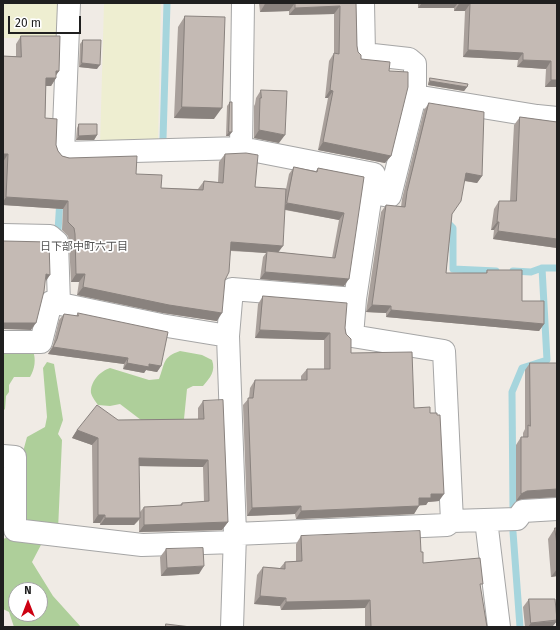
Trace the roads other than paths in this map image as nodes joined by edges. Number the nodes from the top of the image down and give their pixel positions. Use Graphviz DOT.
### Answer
graph roads {
  1 [pos="69,3"];
  2 [pos="243,3"];
  3 [pos="363,3"];
  4 [pos="415,96"];
  5 [pos="557,118"];
  6 [pos="241,148"];
  7 [pos="371,193"];
  8 [pos="3,236"];
  9 [pos="355,299"];
  10 [pos="59,304"];
  11 [pos="228,336"];
  12 [pos="3,342"];
  13 [pos="3,456"];
  14 [pos="557,509"];
  15 [pos="486,520"];
  16 [pos="452,521"];
  17 [pos="235,538"];
  18 [pos="232,627"];
  19 [pos="499,627"];
  1 -- 6 [label="street"];
  2 -- 6 [label="street"];
  3 -- 4 [label="street"];
  4 -- 5 [label="street"];
  4 -- 7 [label="street"];
  6 -- 7 [label="street"];
  7 -- 9 [label="street"];
  8 -- 10 [label="street"];
  9 -- 11 [label="street"];
  9 -- 16 [label="street"];
  10 -- 11 [label="street"];
  10 -- 12 [label="street"];
  11 -- 17 [label="street"];
  13 -- 17 [label="street"];
  14 -- 15 [label="street"];
  15 -- 16 [label="street"];
  15 -- 19 [label="street"];
  16 -- 17 [label="street"];
  17 -- 18 [label="street"];
}
